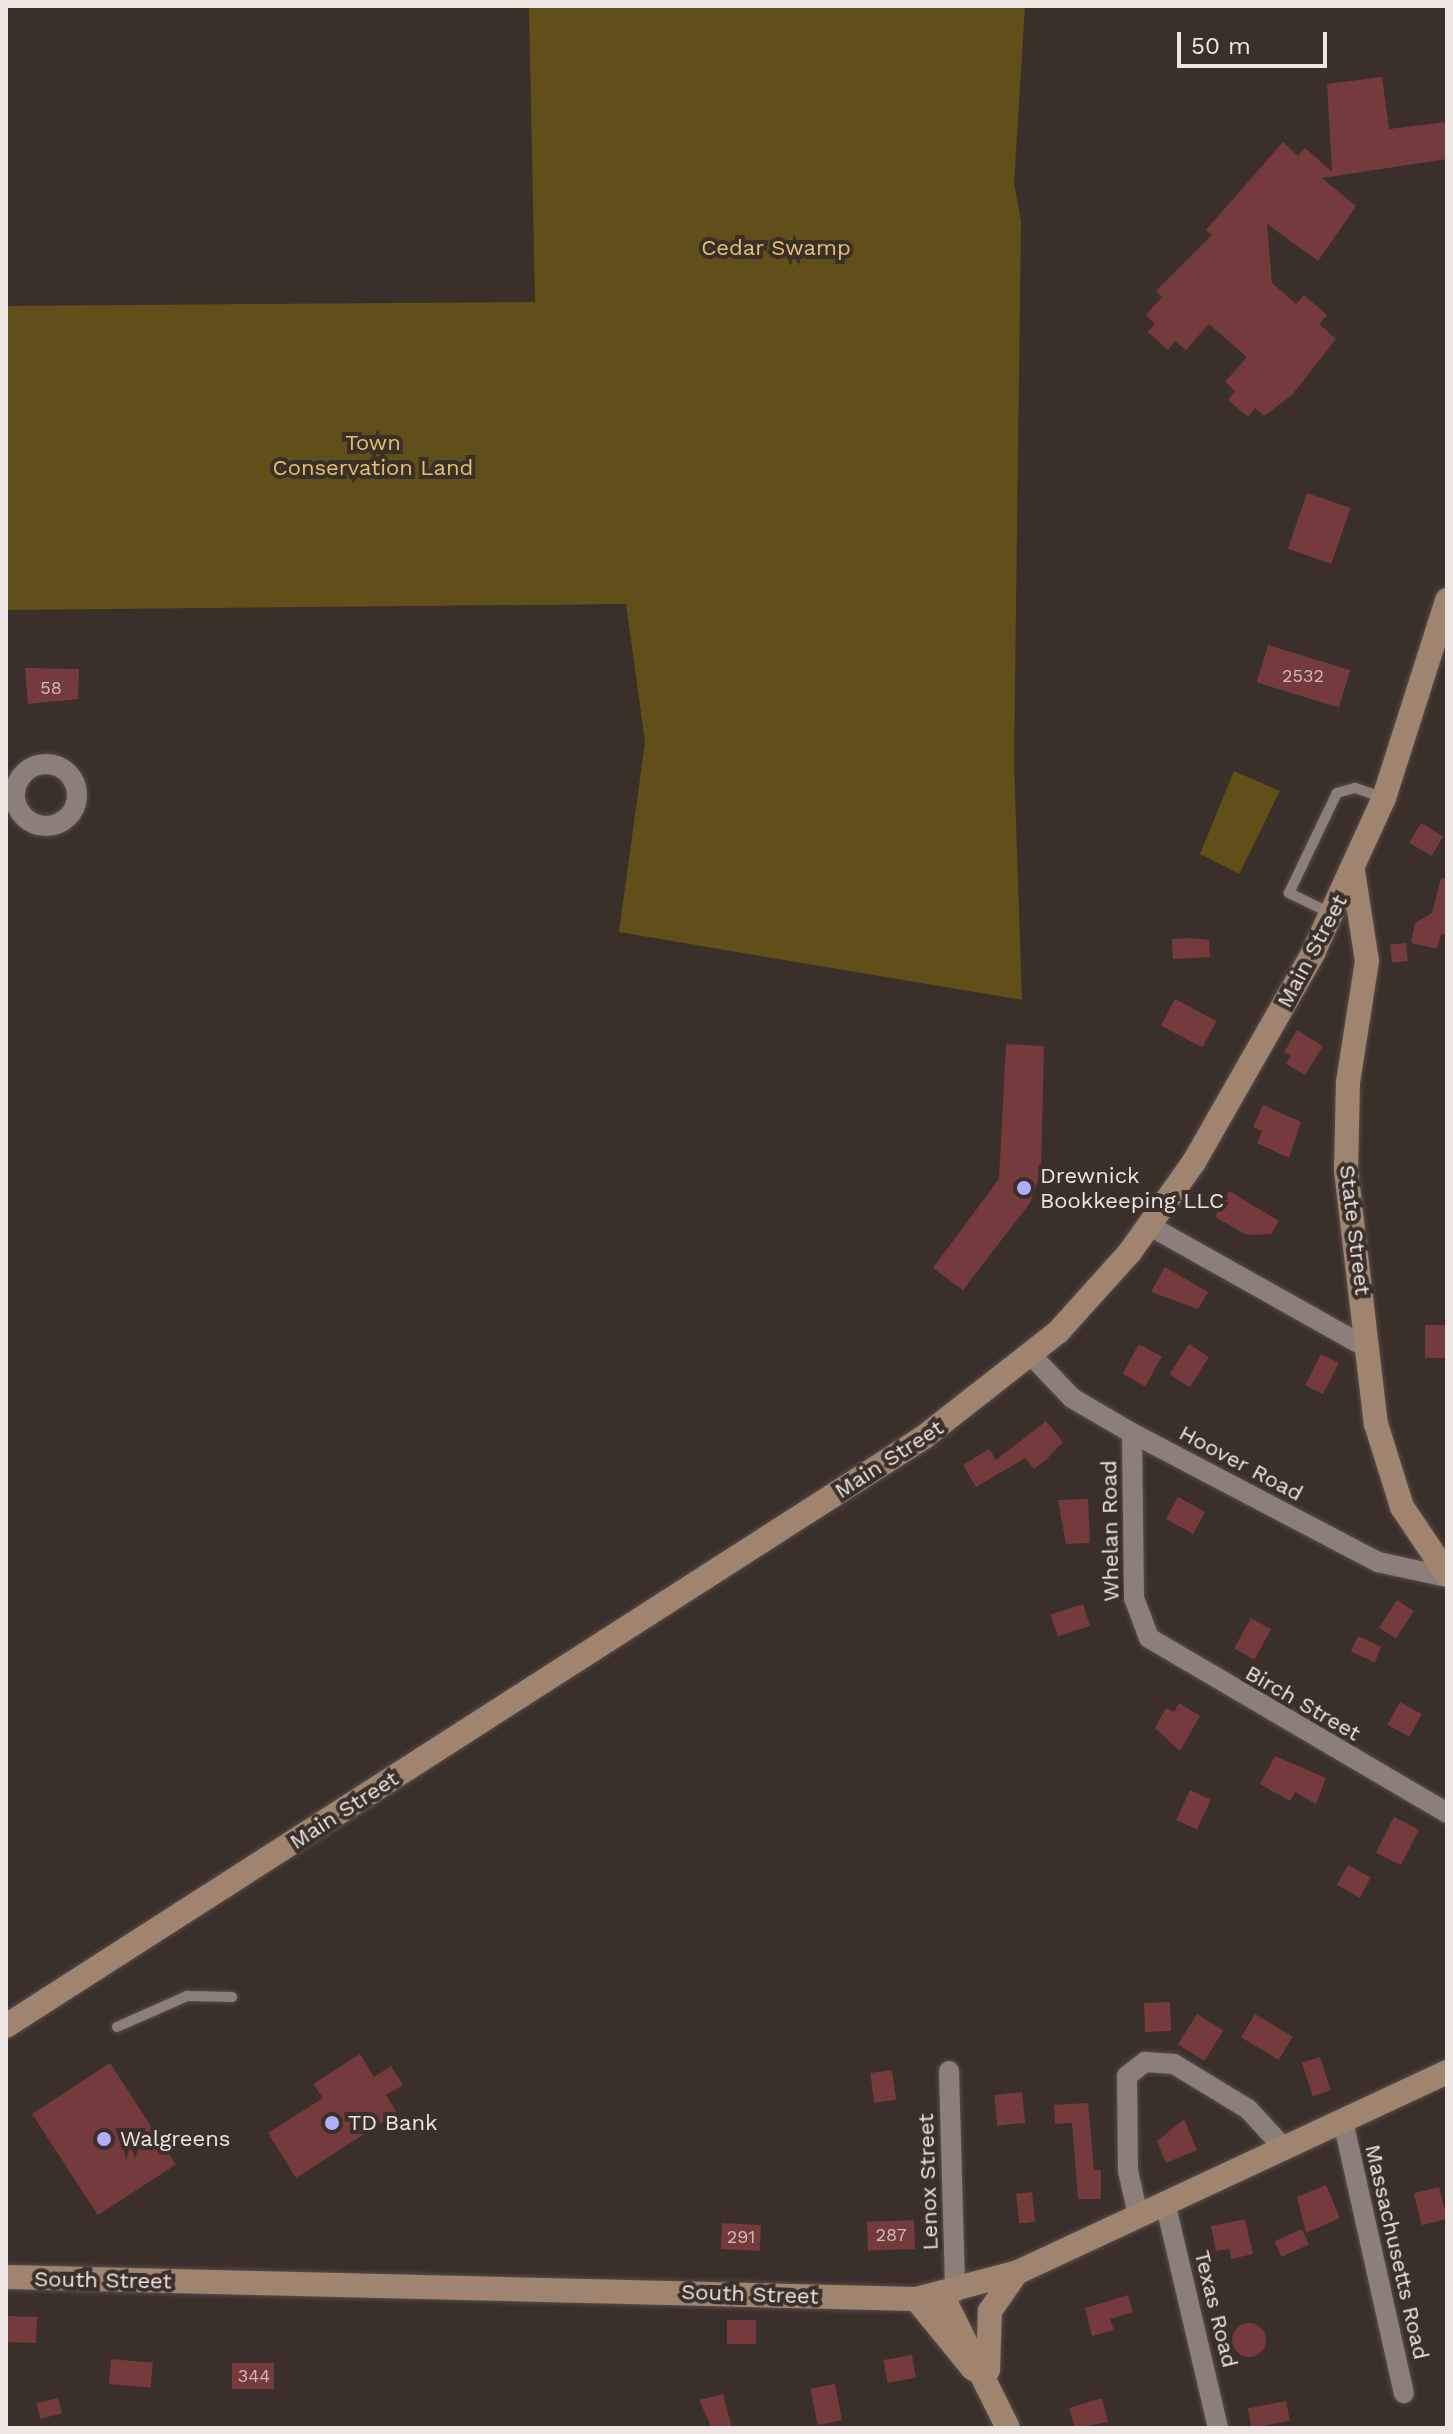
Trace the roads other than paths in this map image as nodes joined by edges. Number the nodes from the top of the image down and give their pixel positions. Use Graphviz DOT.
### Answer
graph roads {
  1 [pos="1447,600"];
  2 [pos="1384,798"];
  3 [pos="1353,871"];
  4 [pos="1332,914"];
  5 [pos="1150,1226"];
  6 [pos="1369,1349"];
  7 [pos="1032,1356"];
  8 [pos="1132,1433"];
  9 [pos="1447,1575"];
  10 [pos="1141,1627"];
  11 [pos="1447,1813"];
  12 [pos="232,1997"];
  13 [pos="6,2026"];
  14 [pos="117,2027"];
  15 [pos="949,2071"];
  16 [pos="1447,2072"];
  17 [pos="1343,2121"];
  18 [pos="1283,2147"];
  19 [pos="1165,2202"];
  20 [pos="1138,2215"];
  21 [pos="1018,2272"];
  22 [pos="6,2277"];
  23 [pos="948,2294"];
  24 [pos="916,2299"];
  25 [pos="992,2392"];
  26 [pos="1404,2393"];
  27 [pos="1008,2428"];
  28 [pos="1218,2428"];
  1 -- 2 [label="street, Main Street"];
  2 -- 3 [label="street, Main Street"];
  2 -- 4 [label="lane"];
  3 -- 4 [label="street, Main Street"];
  3 -- 6 [label="street, State Street"];
  4 -- 5 [label="street, Main Street"];
  5 -- 6 [label="street"];
  5 -- 7 [label="street, Main Street"];
  6 -- 9 [label="street, State Street"];
  7 -- 8 [label="street, Hoover Road"];
  7 -- 13 [label="street, Main Street"];
  8 -- 9 [label="street, Hoover Road"];
  8 -- 10 [label="street, Whelan Road"];
  10 -- 11 [label="street, Birch Street"];
  12 -- 14 [label="lane"];
  15 -- 23 [label="street, Lenox Street"];
  16 -- 17 [label="street, South Street"];
  17 -- 18 [label="street, South Street"];
  17 -- 26 [label="street, Massachusetts Road"];
  18 -- 19 [label="street, South Street"];
  18 -- 20 [label="street"];
  19 -- 20 [label="street, South Street"];
  19 -- 28 [label="street, Texas Road"];
  20 -- 21 [label="street, South Street"];
  21 -- 23 [label="street, South Street"];
  21 -- 25 [label="street"];
  22 -- 24 [label="street, South Street"];
  23 -- 24 [label="street, South Street"];
  23 -- 25 [label="street"];
  24 -- 25 [label="street"];
  25 -- 27 [label="street"];
}
